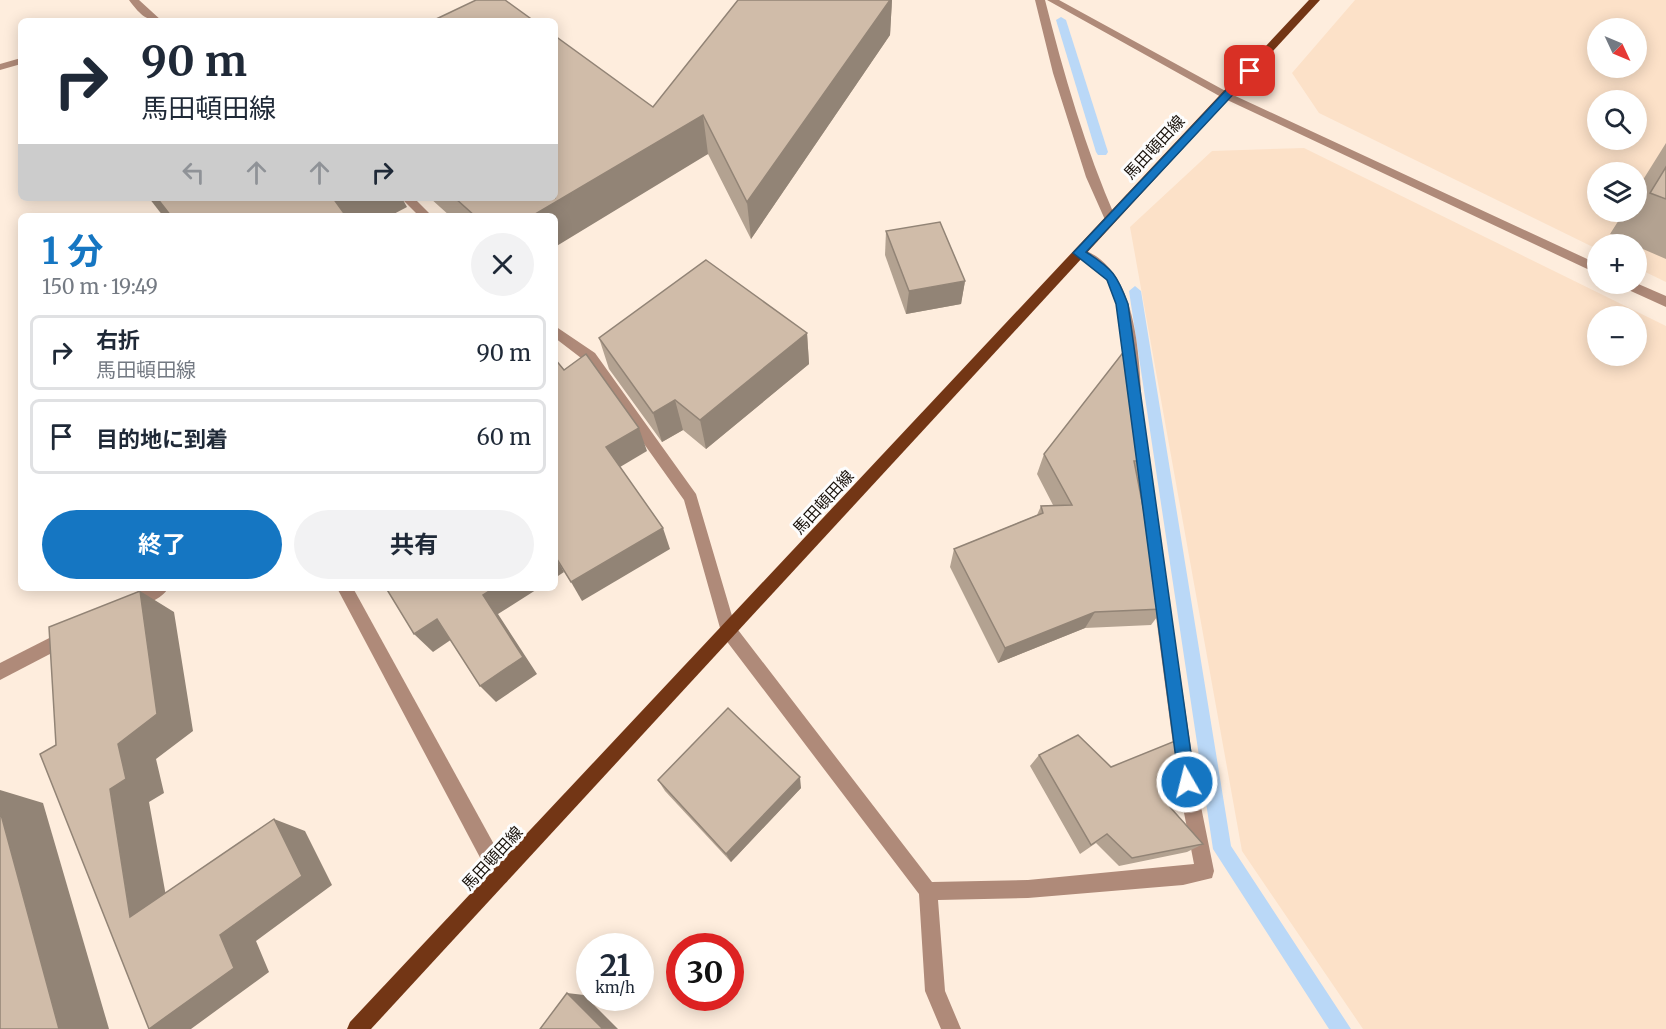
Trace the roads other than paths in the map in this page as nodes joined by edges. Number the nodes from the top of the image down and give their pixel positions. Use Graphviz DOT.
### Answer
graph roads {
  1 [pos="134,0"];
  2 [pos="1040,0"];
  3 [pos="1052,0"];
  4 [pos="1315,0"];
  5 [pos="152,18"];
  6 [pos="18,62"];
  7 [pos="0,67"];
  8 [pos="1227,96"];
  9 [pos="410,201"];
  10 [pos="423,213"];
  11 [pos="1110,219"];
  12 [pos="1079,253"];
  13 [pos="1587,265"];
  14 [pos="1647,293"];
  15 [pos="1666,302"];
  16 [pos="558,333"];
  17 [pos="154,591"];
  18 [pos="347,591"];
  19 [pos="120,609"];
  20 [pos="80,630"];
  21 [pos="728,630"];
  22 [pos="0,672"];
  23 [pos="500,875"];
  24 [pos="928,891"];
  25 [pos="357,1029"];
  26 [pos="951,1029"];
  1 -- 5 [label="street"];
  2 -- 11 [label="street"];
  3 -- 8 [label="street"];
  4 -- 8 [label="main road, 馬田頓田線"];
  6 -- 7 [label="street"];
  8 -- 11 [label="main road, 馬田頓田線"];
  8 -- 13 [label="street"];
  9 -- 10 [label="street"];
  11 -- 12 [label="main road, 馬田頓田線"];
  12 -- 21 [label="main road, 馬田頓田線"];
  12 -- 24 [label="street"];
  14 -- 15 [label="street"];
  16 -- 21 [label="street"];
  17 -- 19 [label="street"];
  18 -- 23 [label="street"];
  20 -- 22 [label="street"];
  21 -- 23 [label="main road, 馬田頓田線"];
  21 -- 24 [label="street"];
  23 -- 25 [label="main road, 馬田頓田線"];
  24 -- 26 [label="street"];
}
